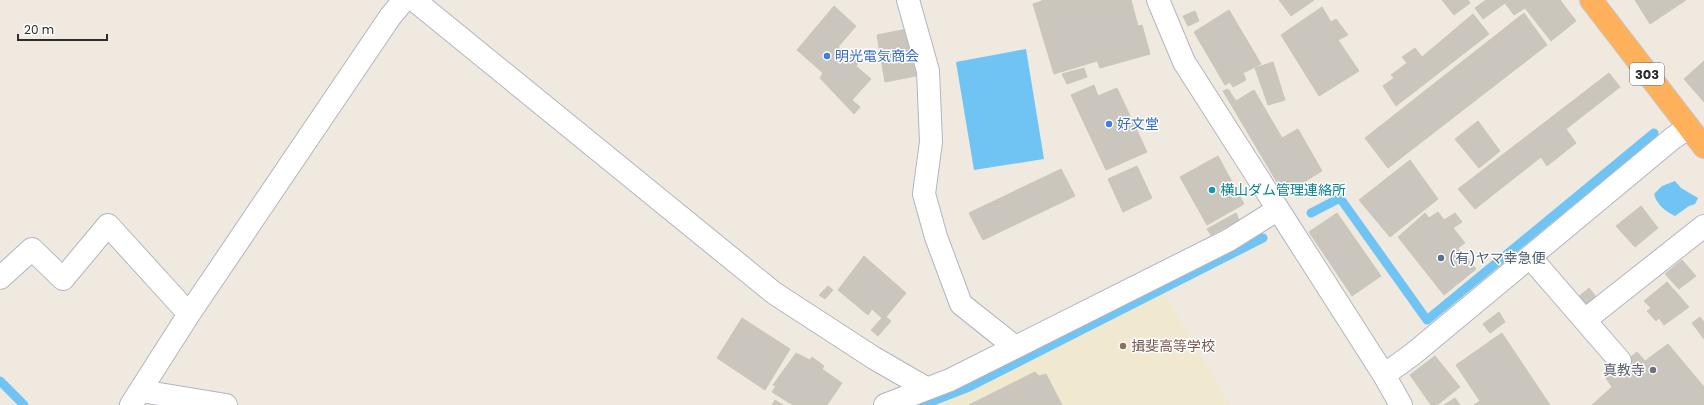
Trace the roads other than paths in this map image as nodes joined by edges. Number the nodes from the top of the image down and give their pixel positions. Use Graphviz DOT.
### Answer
graph roads {
  1 [pos="404,0"];
  2 [pos="414,0"];
  3 [pos="908,0"];
  4 [pos="1158,0"];
  5 [pos="1591,0"];
  6 [pos="1688,128"];
  7 [pos="1704,147"];
  8 [pos="1277,210"];
  9 [pos="1704,226"];
  10 [pos="1530,257"];
  11 [pos="0,278"];
  12 [pos="189,314"];
  13 [pos="1584,320"];
  14 [pos="1015,347"];
  15 [pos="1620,361"];
  16 [pos="1384,375"];
  17 [pos="926,388"];
  18 [pos="136,398"];
  19 [pos="226,405"];
  20 [pos="885,405"];
  21 [pos="1401,405"];
  1 -- 12 [label="street"];
  2 -- 17 [label="street"];
  3 -- 14 [label="street"];
  4 -- 8 [label="street"];
  5 -- 6 [label="highway, 303"];
  6 -- 7 [label="highway, 303"];
  6 -- 10 [label="street"];
  8 -- 14 [label="street"];
  8 -- 16 [label="street"];
  9 -- 13 [label="street"];
  10 -- 13 [label="street"];
  10 -- 16 [label="street"];
  11 -- 12 [label="street"];
  12 -- 18 [label="street"];
  13 -- 15 [label="street"];
  14 -- 17 [label="street"];
  16 -- 21 [label="street"];
  17 -- 20 [label="street"];
  18 -- 19 [label="street"];
}
